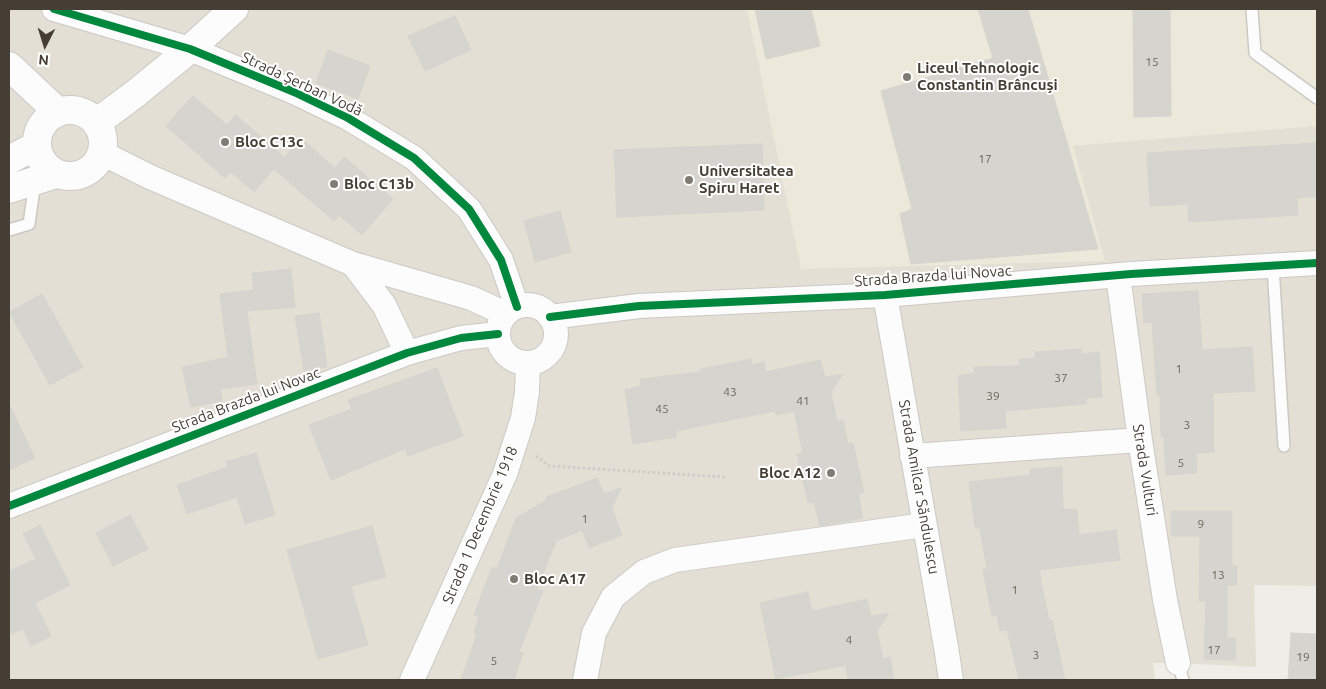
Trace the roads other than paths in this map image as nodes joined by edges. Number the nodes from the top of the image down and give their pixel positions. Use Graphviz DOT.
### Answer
graph roads {
  1 [pos="54,9"];
  2 [pos="234,9"];
  3 [pos="1252,9"];
  4 [pos="190,49"];
  5 [pos="9,66"];
  6 [pos="1317,98"];
  7 [pos="58,112"];
  8 [pos="96,123"];
  9 [pos="37,145"];
  10 [pos="102,153"];
  11 [pos="9,160"];
  12 [pos="46,177"];
  13 [pos="9,189"];
  14 [pos="9,230"];
  15 [pos="1317,263"];
  16 [pos="353,264"];
  17 [pos="1273,266"];
  18 [pos="1118,275"];
  19 [pos="885,295"];
  20 [pos="550,317"];
  21 [pos="507,318"];
  22 [pos="407,353"];
  23 [pos="528,363"];
  24 [pos="1140,440"];
  25 [pos="1284,446"];
  26 [pos="912,456"];
  27 [pos="9,506"];
  28 [pos="924,525"];
  29 [pos="1181,671"];
  30 [pos="412,680"];
  31 [pos="585,680"];
  32 [pos="950,680"];
  1 -- 4 [label="street, Strada Șerban Vodă"];
  2 -- 4 [label="street"];
  3 -- 6 [label="lane"];
  4 -- 8 [label="street"];
  4 -- 21 [label="street, Strada Șerban Vodă"];
  5 -- 7 [label="street"];
  7 -- 8 [label="street"];
  7 -- 9 [label="street"];
  8 -- 10 [label="street"];
  9 -- 11 [label="street"];
  9 -- 12 [label="street"];
  10 -- 12 [label="street"];
  10 -- 16 [label="street"];
  12 -- 13 [label="street"];
  12 -- 14 [label="lane"];
  15 -- 17 [label="street, Strada Brazda lui Novac"];
  16 -- 21 [label="street"];
  16 -- 22 [label="street"];
  17 -- 18 [label="street, Strada Brazda lui Novac"];
  17 -- 25 [label="lane"];
  18 -- 19 [label="street, Strada Brazda lui Novac"];
  18 -- 24 [label="street, Strada Vulturi"];
  19 -- 20 [label="street, Strada Brazda lui Novac"];
  19 -- 26 [label="street, Strada Amilcar Săndulescu"];
  20 -- 21 [label="street"];
  20 -- 23 [label="street"];
  21 -- 22 [label="street, Strada Brazda lui Novac"];
  21 -- 23 [label="street"];
  22 -- 27 [label="street, Strada Brazda lui Novac"];
  23 -- 30 [label="street, Strada 1 Decembrie 1918"];
  24 -- 26 [label="street"];
  24 -- 29 [label="street, Strada Vulturi"];
  26 -- 28 [label="street, Strada Amilcar Săndulescu"];
  28 -- 31 [label="street"];
  28 -- 32 [label="street, Strada Amilcar Săndulescu"];
}
